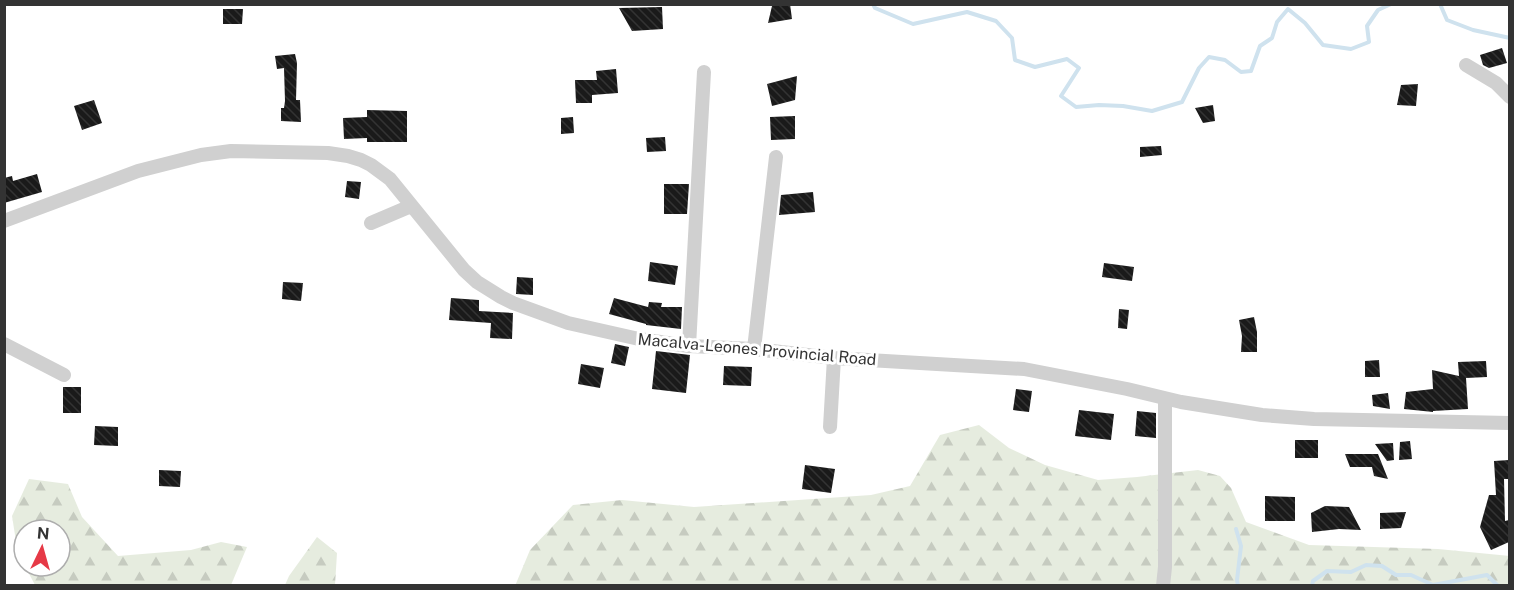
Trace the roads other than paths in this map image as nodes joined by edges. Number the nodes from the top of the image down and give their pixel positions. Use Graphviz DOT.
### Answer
graph roads {
  1 [pos="1466,65"];
  2 [pos="704,72"];
  3 [pos="1509,97"];
  4 [pos="776,157"];
  5 [pos="411,206"];
  6 [pos="4,221"];
  7 [pos="371,223"];
  8 [pos="4,344"];
  9 [pos="689,346"];
  10 [pos="754,349"];
  11 [pos="834,358"];
  12 [pos="64,375"];
  13 [pos="1165,399"];
  14 [pos="1509,423"];
  15 [pos="830,427"];
  16 [pos="1163,585"];
  1 -- 3 [label="street"];
  2 -- 9 [label="street"];
  4 -- 10 [label="street"];
  5 -- 6 [label="street, Macalva-Leones Provincial Road"];
  5 -- 7 [label="street"];
  5 -- 9 [label="street, Macalva-Leones Provincial Road"];
  8 -- 12 [label="street"];
  9 -- 10 [label="street, Macalva-Leones Provincial Road"];
  10 -- 11 [label="street, Macalva-Leones Provincial Road"];
  11 -- 13 [label="street, Macalva-Leones Provincial Road"];
  11 -- 15 [label="street"];
  13 -- 14 [label="street, Macalva-Leones Provincial Road"];
  13 -- 16 [label="street"];
}
